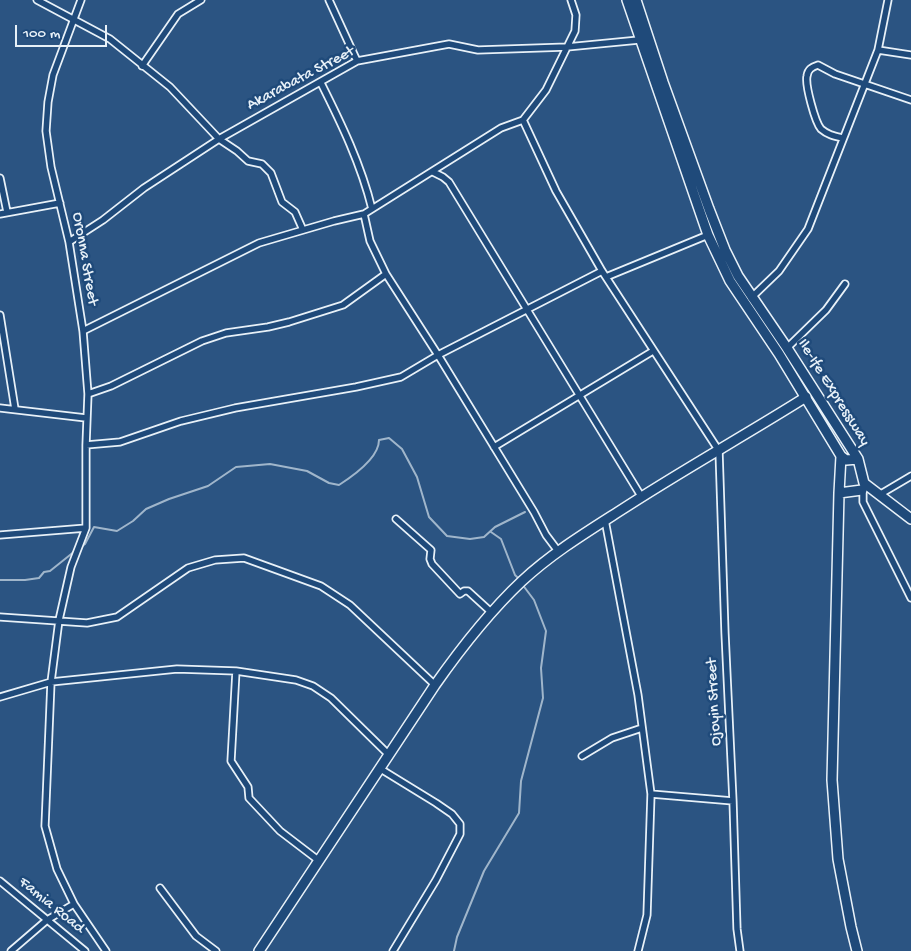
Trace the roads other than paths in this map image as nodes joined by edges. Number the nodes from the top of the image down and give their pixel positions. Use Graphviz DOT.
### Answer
graph roads {
  1 [pos="38,0"];
  2 [pos="80,0"];
  3 [pos="201,0"];
  4 [pos="330,0"];
  5 [pos="572,0"];
  6 [pos="627,0"];
  7 [pos="636,0"];
  8 [pos="888,0"];
  9 [pos="73,19"];
  10 [pos="639,40"];
  11 [pos="567,47"];
  12 [pos="878,50"];
  13 [pos="911,55"];
  14 [pos="357,61"];
  15 [pos="142,66"];
  16 [pos="321,83"];
  17 [pos="864,83"];
  18 [pos="911,100"];
  19 [pos="523,120"];
  20 [pos="843,138"];
  21 [pos="219,139"];
  22 [pos="433,172"];
  23 [pos="0,178"];
  24 [pos="60,203"];
  25 [pos="372,209"];
  26 [pos="3,213"];
  27 [pos="364,214"];
  28 [pos="303,230"];
  29 [pos="708,235"];
  30 [pos="69,242"];
  31 [pos="602,271"];
  32 [pos="386,274"];
  33 [pos="606,277"];
  34 [pos="845,284"];
  35 [pos="753,297"];
  36 [pos="744,303"];
  37 [pos="527,310"];
  38 [pos="0,314"];
  39 [pos="83,330"];
  40 [pos="787,348"];
  41 [pos="653,351"];
  42 [pos="438,355"];
  43 [pos="88,394"];
  44 [pos="579,396"];
  45 [pos="806,397"];
  46 [pos="0,408"];
  47 [pos="15,409"];
  48 [pos="86,418"];
  49 [pos="86,445"];
  50 [pos="494,447"];
  51 [pos="719,451"];
  52 [pos="841,456"];
  53 [pos="858,459"];
  54 [pos="911,476"];
  55 [pos="863,486"];
  56 [pos="839,493"];
  57 [pos="879,495"];
  58 [pos="641,496"];
  59 [pos="396,519"];
  60 [pos="604,520"];
  61 [pos="911,520"];
  62 [pos="86,529"];
  63 [pos="0,535"];
  64 [pos="558,551"];
  65 [pos="911,598"];
  66 [pos="491,612"];
  67 [pos="0,617"];
  68 [pos="59,620"];
  69 [pos="236,671"];
  70 [pos="51,682"];
  71 [pos="435,685"];
  72 [pos="0,697"];
  73 [pos="642,728"];
  74 [pos="388,754"];
  75 [pos="582,756"];
  76 [pos="379,768"];
  77 [pos="652,794"];
  78 [pos="733,801"];
  79 [pos="318,860"];
  80 [pos="0,882"];
  81 [pos="160,888"];
  82 [pos="74,904"];
  83 [pos="47,920"];
  84 [pos="12,951"];
  85 [pos="85,951"];
  86 [pos="106,951"];
  87 [pos="216,951"];
  88 [pos="259,951"];
  89 [pos="393,951"];
  90 [pos="638,951"];
  91 [pos="740,951"];
  92 [pos="857,951"];
  1 -- 9 [label="street"];
  2 -- 9 [label="street, Oronna Street"];
  3 -- 15 [label="street"];
  4 -- 14 [label="street"];
  5 -- 11 [label="street"];
  6 -- 10 [label="main road, Ile-Ife Expressway"];
  7 -- 35 [label="main road, Ile-Ife Expressway"];
  8 -- 12 [label="street"];
  9 -- 15 [label="street"];
  9 -- 24 [label="street, Oronna Street"];
  10 -- 11 [label="street, Akarabata Street"];
  10 -- 29 [label="main road, Ile-Ife Expressway"];
  11 -- 14 [label="street, Akarabata Street"];
  11 -- 19 [label="street"];
  12 -- 13 [label="street"];
  12 -- 17 [label="street"];
  14 -- 16 [label="street, Akarabata Street"];
  15 -- 21 [label="street"];
  16 -- 21 [label="street, Akarabata Street"];
  16 -- 25 [label="street"];
  17 -- 18 [label="street"];
  17 -- 20 [label="street"];
  17 -- 20 [label="street"];
  19 -- 22 [label="street"];
  19 -- 31 [label="street"];
  20 -- 35 [label="street"];
  21 -- 28 [label="street"];
  21 -- 30 [label="street, Akarabata Street"];
  22 -- 25 [label="street"];
  22 -- 37 [label="street"];
  23 -- 26 [label="street"];
  24 -- 26 [label="street"];
  24 -- 30 [label="street, Oronna Street"];
  25 -- 27 [label="street"];
  27 -- 28 [label="street"];
  27 -- 32 [label="street"];
  28 -- 39 [label="street"];
  29 -- 33 [label="street"];
  29 -- 36 [label="main road, Ile-Ife Expressway"];
  30 -- 39 [label="street, Oronna Street"];
  31 -- 33 [label="street"];
  31 -- 37 [label="street"];
  32 -- 42 [label="street"];
  32 -- 43 [label="street"];
  33 -- 41 [label="street"];
  34 -- 40 [label="street"];
  35 -- 36 [label="street"];
  35 -- 40 [label="main road, Ile-Ife Expressway"];
  36 -- 45 [label="main road, Ile-Ife Expressway"];
  37 -- 42 [label="street"];
  37 -- 44 [label="street"];
  38 -- 47 [label="street"];
  39 -- 43 [label="street, Oronna Street"];
  40 -- 53 [label="main road, Ile-Ife Expressway"];
  41 -- 44 [label="street"];
  41 -- 51 [label="street"];
  42 -- 49 [label="street"];
  42 -- 50 [label="street"];
  43 -- 48 [label="street, Oronna Street"];
  44 -- 50 [label="street"];
  44 -- 58 [label="street"];
  45 -- 51 [label="main road"];
  45 -- 52 [label="main road, Ile-Ife Expressway"];
  46 -- 47 [label="street"];
  47 -- 48 [label="street"];
  48 -- 49 [label="street, Oronna Street"];
  49 -- 62 [label="street, Oronna Street"];
  50 -- 64 [label="street"];
  51 -- 58 [label="main road"];
  51 -- 78 [label="street, Ojoyin Street"];
  52 -- 53 [label="main road, Ile-Ife Expressway"];
  52 -- 56 [label="main road"];
  53 -- 55 [label="main road"];
  54 -- 57 [label="street"];
  55 -- 56 [label="main road"];
  55 -- 57 [label="main road"];
  55 -- 65 [label="street"];
  56 -- 92 [label="main road"];
  57 -- 61 [label="main road"];
  58 -- 60 [label="main road"];
  59 -- 66 [label="street"];
  60 -- 64 [label="main road"];
  60 -- 73 [label="street"];
  62 -- 63 [label="street"];
  62 -- 68 [label="street"];
  64 -- 66 [label="main road"];
  66 -- 71 [label="main road"];
  67 -- 68 [label="street"];
  68 -- 70 [label="street"];
  68 -- 71 [label="street"];
  69 -- 70 [label="street"];
  69 -- 74 [label="street"];
  69 -- 79 [label="street"];
  70 -- 72 [label="street"];
  70 -- 82 [label="street"];
  71 -- 74 [label="main road"];
  73 -- 75 [label="street"];
  73 -- 77 [label="street"];
  74 -- 76 [label="main road"];
  76 -- 79 [label="main road"];
  76 -- 89 [label="street"];
  77 -- 78 [label="street"];
  77 -- 90 [label="street"];
  78 -- 91 [label="street, Ojoyin Street"];
  79 -- 88 [label="main road"];
  80 -- 83 [label="street, Famia Road"];
  81 -- 87 [label="street"];
  82 -- 83 [label="street"];
  82 -- 86 [label="street"];
  83 -- 84 [label="street"];
  83 -- 85 [label="street, Famia Road"];
}
